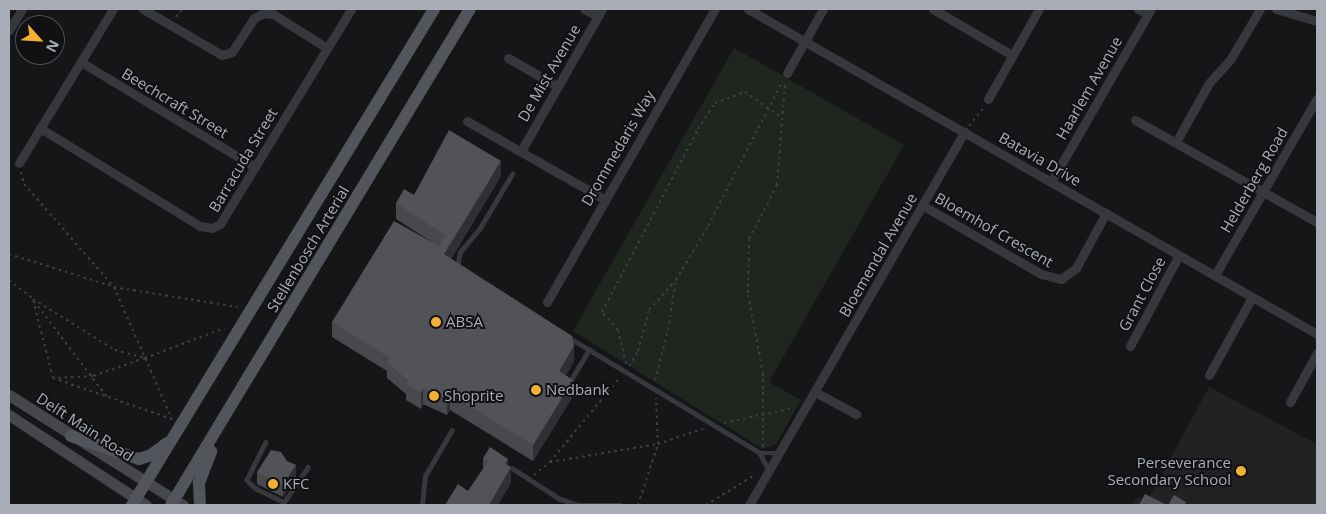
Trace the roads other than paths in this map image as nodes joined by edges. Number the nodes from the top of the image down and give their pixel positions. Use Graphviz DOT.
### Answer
graph roads {
  1 [pos="22,9"];
  2 [pos="113,9"];
  3 [pos="143,9"];
  4 [pos="351,9"];
  5 [pos="434,9"];
  6 [pos="470,9"];
  7 [pos="584,9"];
  8 [pos="715,9"];
  9 [pos="748,9"];
  10 [pos="823,9"];
  11 [pos="933,9"];
  12 [pos="1039,9"];
  13 [pos="1138,9"];
  14 [pos="1260,9"];
  15 [pos="1276,9"];
  16 [pos="1149,11"];
  17 [pos="600,13"];
  18 [pos="1317,21"];
  19 [pos="9,30"];
  20 [pos="804,40"];
  21 [pos="327,48"];
  22 [pos="1012,55"];
  23 [pos="508,58"];
  24 [pos="81,62"];
  25 [pos="786,73"];
  26 [pos="557,86"];
  27 [pos="1317,98"];
  28 [pos="988,99"];
  29 [pos="1314,111"];
  30 [pos="1135,120"];
  31 [pos="467,121"];
  32 [pos="40,128"];
  33 [pos="964,132"];
  34 [pos="1176,142"];
  35 [pos="520,151"];
  36 [pos="19,163"];
  37 [pos="255,167"];
  38 [pos="512,174"];
  39 [pos="1051,182"];
  40 [pos="1264,189"];
  41 [pos="604,199"];
  42 [pos="922,205"];
  43 [pos="1106,213"];
  44 [pos="1317,222"];
  45 [pos="1179,255"];
  46 [pos="464,275"];
  47 [pos="1215,275"];
  48 [pos="1252,297"];
  49 [pos="547,302"];
  50 [pos="1317,334"];
  51 [pos="564,335"];
  52 [pos="1130,346"];
  53 [pos="589,350"];
  54 [pos="1317,353"];
  55 [pos="1209,375"];
  56 [pos="569,383"];
  57 [pos="815,392"];
  58 [pos="9,395"];
  59 [pos="1290,402"];
  60 [pos="856,414"];
  61 [pos="9,415"];
  62 [pos="225,416"];
  63 [pos="452,430"];
  64 [pos="178,433"];
  65 [pos="71,436"];
  66 [pos="266,442"];
  67 [pos="760,453"];
  68 [pos="780,453"];
  69 [pos="308,467"];
  70 [pos="512,468"];
  71 [pos="769,470"];
  72 [pos="146,483"];
  73 [pos="138,503"];
  74 [pos="176,503"];
  75 [pos="200,505"];
  76 [pos="422,505"];
  77 [pos="580,505"];
  78 [pos="620,505"];
  79 [pos="749,505"];
  1 -- 19 [label="street"];
  2 -- 24 [label="street"];
  3 -- 21 [label="street"];
  4 -- 21 [label="street, Barracuda Street"];
  5 -- 64 [label="main road, Stellenbosch Arterial"];
  6 -- 62 [label="main road, Stellenbosch Arterial"];
  7 -- 17 [label="street"];
  8 -- 41 [label="street, Drommedaris Way"];
  9 -- 20 [label="street, Batavia Drive"];
  10 -- 20 [label="street"];
  11 -- 22 [label="street"];
  12 -- 22 [label="street"];
  13 -- 16 [label="street"];
  14 -- 34 [label="street"];
  15 -- 18 [label="street"];
  16 -- 39 [label="street, Haarlem Avenue"];
  17 -- 26 [label="street, De Mist Avenue"];
  20 -- 25 [label="street"];
  20 -- 33 [label="street, Batavia Drive"];
  21 -- 37 [label="street, Barracuda Street"];
  22 -- 28 [label="street"];
  23 -- 26 [label="street"];
  24 -- 32 [label="street"];
  24 -- 37 [label="street, Beechcraft Street"];
  26 -- 35 [label="street, De Mist Avenue"];
  27 -- 29 [label="street, Helderberg Road"];
  29 -- 40 [label="street, Helderberg Road"];
  30 -- 34 [label="street"];
  31 -- 35 [label="street"];
  32 -- 36 [label="street"];
  32 -- 37 [label="street, Barracuda Street"];
  33 -- 39 [label="street, Batavia Drive"];
  33 -- 42 [label="street, Bloemendal Avenue"];
  34 -- 40 [label="street"];
  35 -- 41 [label="street"];
  38 -- 46 [label="lane"];
  39 -- 43 [label="street, Batavia Drive"];
  40 -- 44 [label="street"];
  40 -- 47 [label="street, Helderberg Road"];
  41 -- 49 [label="street, Drommedaris Way"];
  42 -- 43 [label="street, Bloemhof Crescent"];
  42 -- 57 [label="street, Bloemendal Avenue"];
  43 -- 45 [label="street, Batavia Drive"];
  45 -- 47 [label="street, Batavia Drive"];
  45 -- 52 [label="street, Grant Close"];
  47 -- 48 [label="street, Batavia Drive"];
  48 -- 50 [label="street, Batavia Drive"];
  48 -- 55 [label="street"];
  51 -- 53 [label="lane"];
  53 -- 56 [label="lane"];
  53 -- 67 [label="lane"];
  54 -- 59 [label="street"];
  57 -- 60 [label="street"];
  57 -- 68 [label="street, Bloemendal Avenue"];
  58 -- 65 [label="street, Delft Main Road"];
  61 -- 73 [label="street"];
  62 -- 74 [label="main road, Stellenbosch Arterial"];
  62 -- 75 [label="main road"];
  63 -- 76 [label="lane"];
  64 -- 65 [label="main road"];
  64 -- 72 [label="main road, Stellenbosch Arterial"];
  65 -- 72 [label="street, Delft Main Road"];
  66 -- 69 [label="lane"];
  67 -- 68 [label="lane"];
  67 -- 71 [label="lane"];
  68 -- 71 [label="street, Bloemendal Avenue"];
  70 -- 77 [label="lane"];
  71 -- 79 [label="street, Bloemendal Avenue"];
  72 -- 73 [label="main road, Stellenbosch Arterial"];
  72 -- 74 [label="street, Delft Main Road"];
  77 -- 78 [label="lane"];
}
